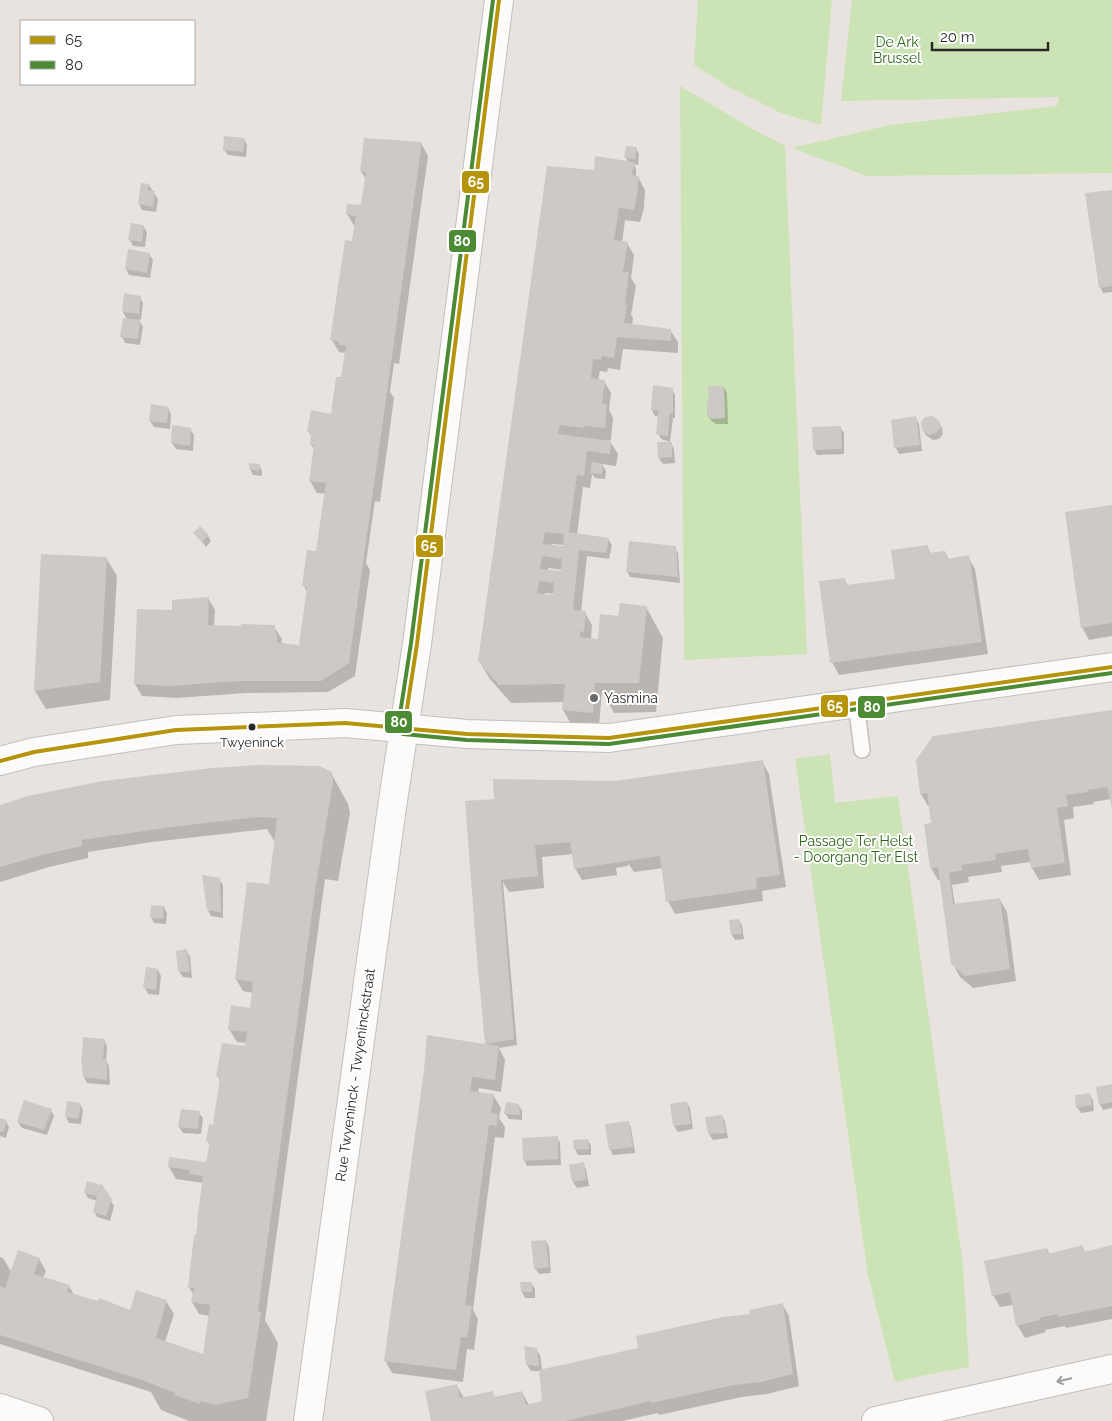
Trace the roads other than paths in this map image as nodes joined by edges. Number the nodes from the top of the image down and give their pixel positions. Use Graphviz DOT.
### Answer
graph roads {
  1 [pos="499,0"];
  2 [pos="1112,667"];
  3 [pos="856,703"];
  4 [pos="404,728"];
  5 [pos="862,750"];
  6 [pos="0,761"];
  7 [pos="1112,1369"];
  8 [pos="0,1408"];
  9 [pos="39,1421"];
  10 [pos="308,1421"];
  11 [pos="876,1421"];
  1 -- 4 [label="street, Rue Twyeninck - Twyeninckstraat"];
  2 -- 3 [label="street"];
  3 -- 4 [label="street"];
  3 -- 5 [label="lane"];
  4 -- 6 [label="street"];
  4 -- 10 [label="street, Rue Twyeninck - Twyeninckstraat"];
  7 -- 11 [label="street, one-way"];
  8 -- 9 [label="street"];
}
